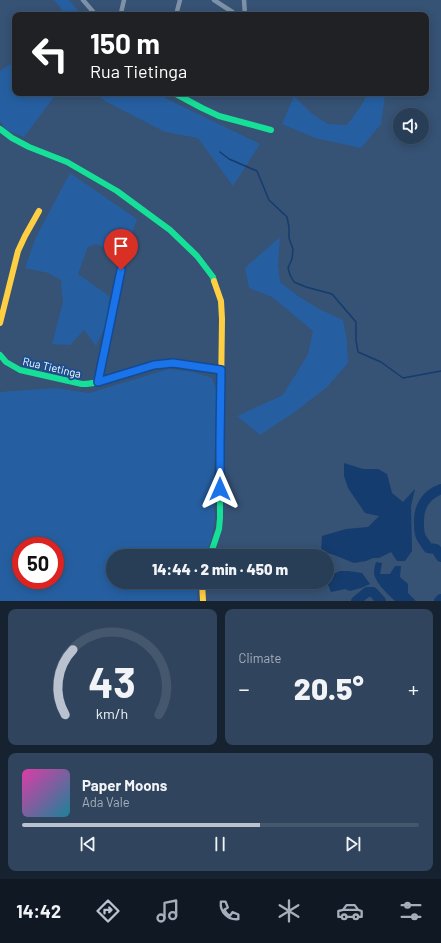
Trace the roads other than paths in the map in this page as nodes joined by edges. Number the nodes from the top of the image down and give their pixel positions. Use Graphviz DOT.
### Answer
graph roads {
  1 [pos="83,0"];
  2 [pos="124,0"];
  3 [pos="180,0"];
  4 [pos="214,0"];
  5 [pos="244,0"];
  6 [pos="93,12"];
  7 [pos="121,12"];
  8 [pos="177,12"];
  9 [pos="232,12"];
  10 [pos="245,12"];
  11 [pos="179,96"];
  12 [pos="0,129"];
  13 [pos="271,130"];
  14 [pos="39,211"];
  15 [pos="121,270"];
  16 [pos="0,324"];
  17 [pos="0,355"];
  18 [pos="221,370"];
  19 [pos="98,382"];
  20 [pos="212,549"];
  21 [pos="202,589"];
  22 [pos="203,601"];
  1 -- 6 [label="street"];
  2 -- 7 [label="street"];
  3 -- 8 [label="street"];
  4 -- 9 [label="street"];
  5 -- 10 [label="street"];
  11 -- 13 [label="main road"];
  12 -- 18 [label="main road"];
  14 -- 16 [label="main road"];
  15 -- 19 [label="street"];
  17 -- 19 [label="main road, Rua Tietinga"];
  18 -- 19 [label="main road, Rua Tietinga"];
  18 -- 20 [label="main road"];
  21 -- 22 [label="main road"];
}
